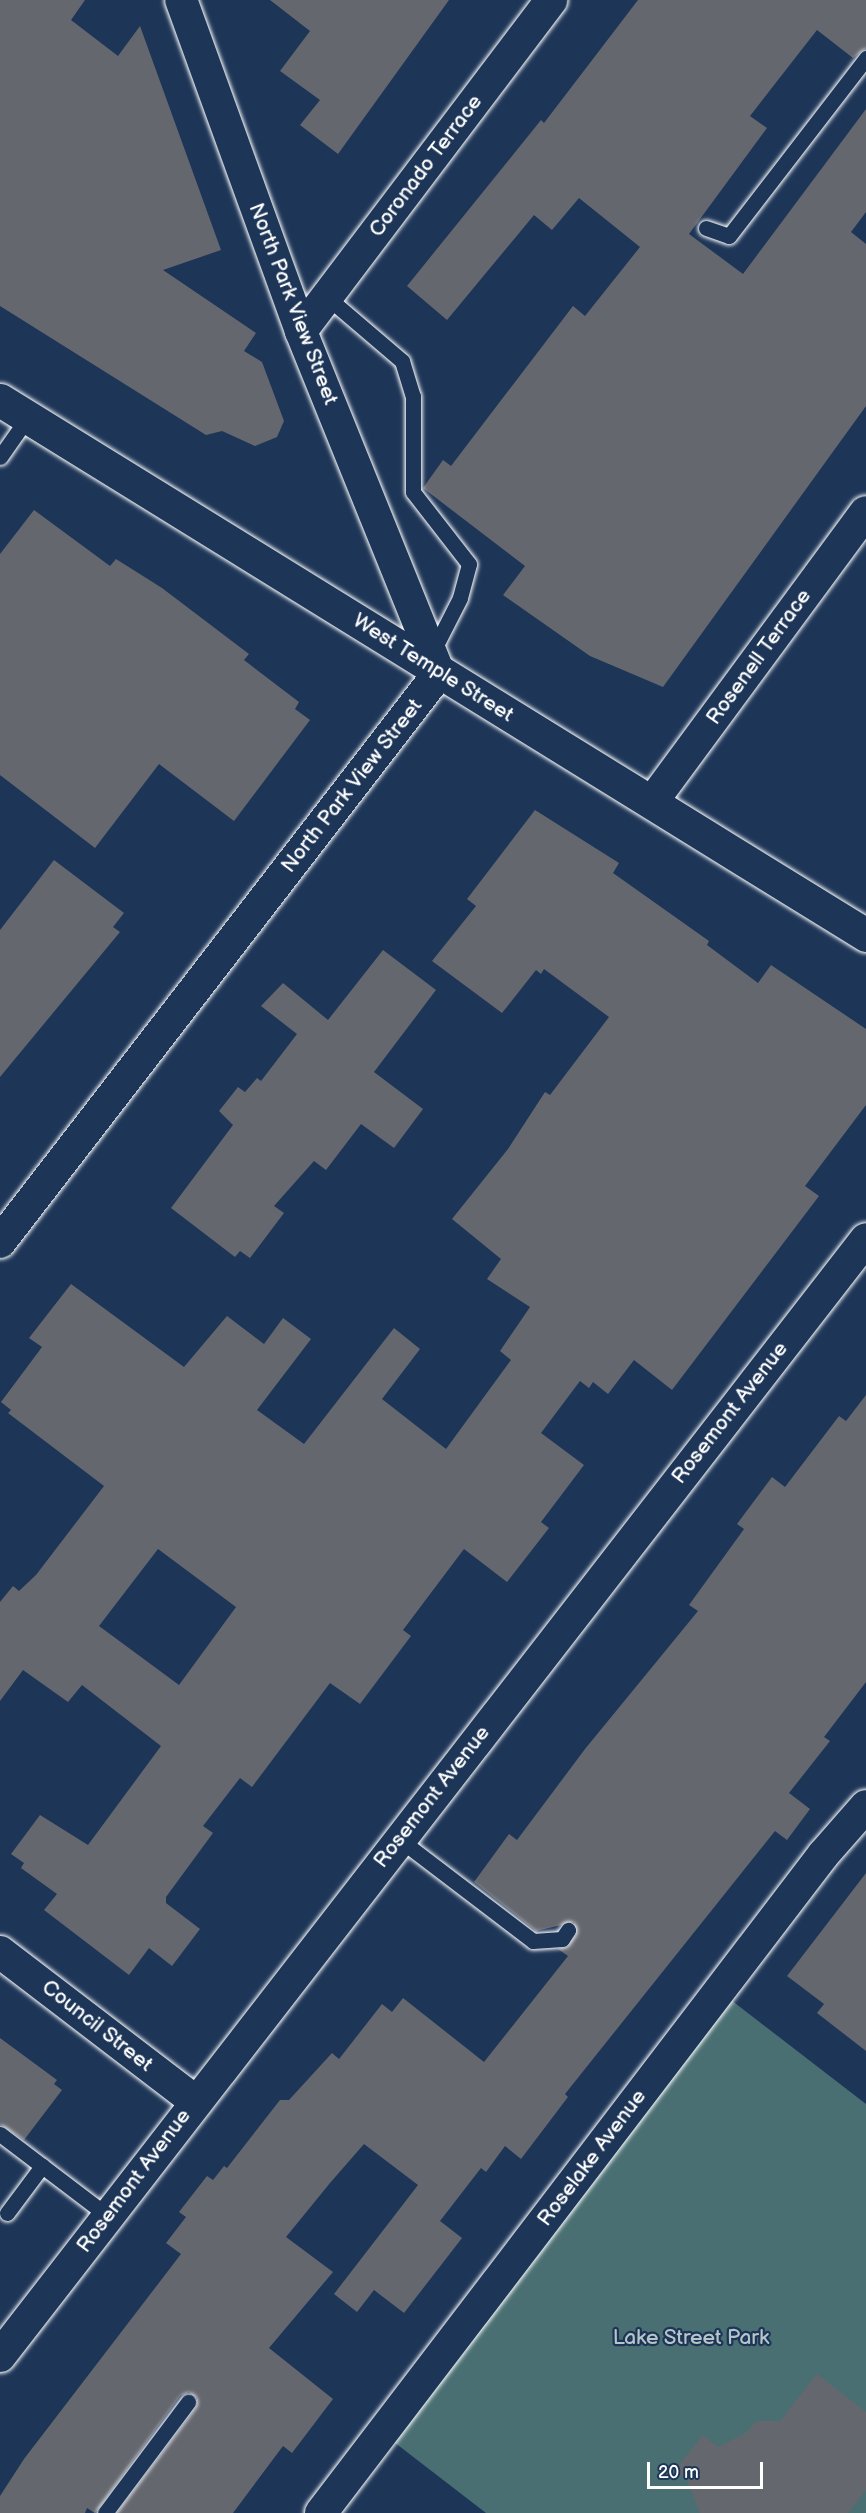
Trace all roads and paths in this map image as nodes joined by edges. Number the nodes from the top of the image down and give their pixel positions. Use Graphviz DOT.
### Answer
graph roads {
  1 [pos="181,0"];
  2 [pos="551,0"];
  3 [pos="866,58"];
  4 [pos="706,228"];
  5 [pos="327,297"];
  6 [pos="301,331"];
  7 [pos="0,399"];
  8 [pos="28,417"];
  9 [pos="0,457"];
  10 [pos="866,512"];
  11 [pos="435,663"];
  12 [pos="652,802"];
  13 [pos="866,935"];
  14 [pos="866,1239"];
  15 [pos="0,1242"];
  16 [pos="866,1806"];
  17 [pos="399,1839"];
  18 [pos="568,1930"];
  19 [pos="0,1952"];
  20 [pos="195,2101"];
  21 [pos="0,2134"];
  22 [pos="42,2166"];
  23 [pos="7,2213"];
  24 [pos="108,2216"];
  25 [pos="0,2356"];
  26 [pos="188,2402"];
  27 [pos="105,2513"];
  28 [pos="321,2513"];
  1 -- 6 [label="street, North Park View Street"];
  2 -- 5 [label="street, Coronado Terrace"];
  3 -- 4 [label="lane"];
  5 -- 6 [label="street, Coronado Terrace"];
  5 -- 11 [label="lane"];
  6 -- 11 [label="street, North Park View Street"];
  7 -- 8 [label="main road, West Temple Street"];
  8 -- 9 [label="lane"];
  8 -- 11 [label="main road, West Temple Street"];
  10 -- 12 [label="street, Rosenell Terrace"];
  11 -- 12 [label="main road, West Temple Street"];
  11 -- 15 [label="street, North Park View Street"];
  12 -- 13 [label="main road, West Temple Street"];
  14 -- 17 [label="street, Rosemont Avenue"];
  16 -- 28 [label="street, Roselake Avenue"];
  17 -- 18 [label="lane"];
  17 -- 20 [label="street, Rosemont Avenue"];
  19 -- 20 [label="street, Council Street"];
  20 -- 24 [label="street, Rosemont Avenue"];
  21 -- 22 [label="lane"];
  22 -- 23 [label="lane"];
  22 -- 24 [label="lane"];
  24 -- 25 [label="street, Rosemont Avenue"];
  26 -- 27 [label="lane"];
}
